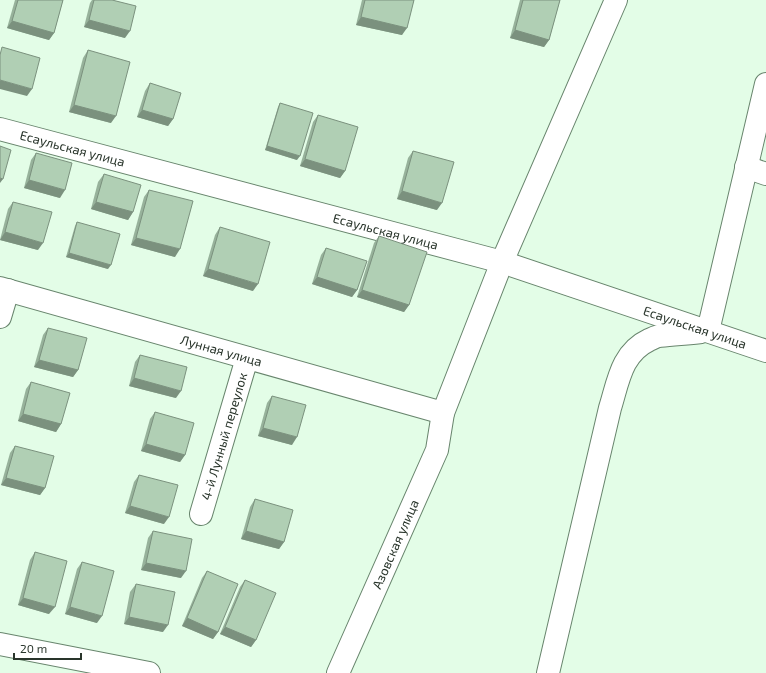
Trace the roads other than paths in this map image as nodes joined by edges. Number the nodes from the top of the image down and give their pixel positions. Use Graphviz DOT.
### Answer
graph roads {
  1 [pos="616,0"];
  2 [pos="766,84"];
  3 [pos="0,129"];
  4 [pos="756,170"];
  5 [pos="502,262"];
  6 [pos="4,289"];
  7 [pos="0,317"];
  8 [pos="708,331"];
  9 [pos="766,350"];
  10 [pos="247,358"];
  11 [pos="443,413"];
  12 [pos="201,514"];
  13 [pos="0,644"];
  14 [pos="149,673"];
  15 [pos="338,673"];
  16 [pos="548,673"];
  1 -- 5 [label="street, Азовская улица"];
  2 -- 4 [label="street"];
  3 -- 5 [label="street, Есаульская улица"];
  4 -- 8 [label="street"];
  5 -- 8 [label="street, Есаульская улица"];
  5 -- 11 [label="street, Азовская улица"];
  6 -- 7 [label="street"];
  6 -- 10 [label="street, Лунная улица"];
  8 -- 9 [label="street, Есаульская улица"];
  8 -- 16 [label="street"];
  10 -- 11 [label="street, Лунная улица"];
  10 -- 12 [label="street, 4-й Лунный переулок"];
  11 -- 15 [label="street, Азовская улица"];
  13 -- 14 [label="street"];
}
